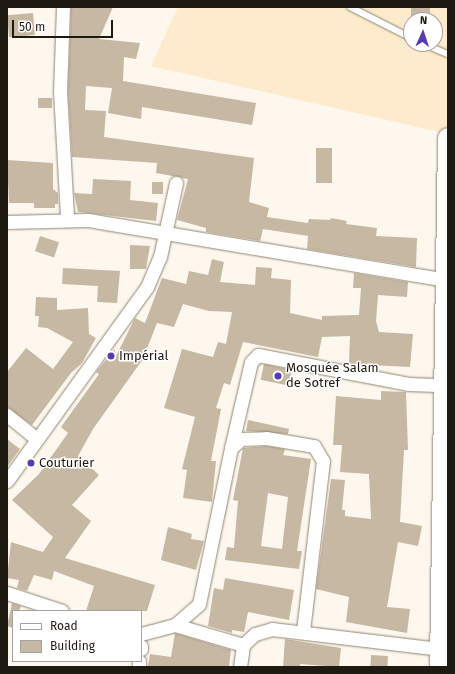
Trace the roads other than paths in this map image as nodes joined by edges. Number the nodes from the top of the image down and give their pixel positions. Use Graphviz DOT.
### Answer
graph roads {
  1 [pos="63,7"];
  2 [pos="350,7"];
  3 [pos="403,34"];
  4 [pos="448,138"];
  5 [pos="176,184"];
  6 [pos="67,218"];
  7 [pos="7,222"];
  8 [pos="167,232"];
  9 [pos="445,280"];
  10 [pos="444,385"];
  11 [pos="7,415"];
  12 [pos="37,439"];
  13 [pos="231,448"];
  14 [pos="7,481"];
  15 [pos="7,593"];
  16 [pos="59,610"];
  17 [pos="175,625"];
  18 [pos="303,632"];
  19 [pos="142,634"];
  20 [pos="243,645"];
  21 [pos="439,658"];
  22 [pos="240,667"];
  1 -- 6 [label="street"];
  2 -- 3 [label="lane"];
  4 -- 9 [label="main road"];
  5 -- 8 [label="street"];
  6 -- 7 [label="street"];
  6 -- 8 [label="street"];
  8 -- 9 [label="street"];
  8 -- 12 [label="street"];
  9 -- 10 [label="main road"];
  10 -- 13 [label="street"];
  10 -- 21 [label="main road"];
  11 -- 12 [label="street"];
  12 -- 14 [label="street"];
  13 -- 17 [label="street"];
  13 -- 18 [label="street"];
  15 -- 16 [label="street"];
  17 -- 19 [label="street"];
  17 -- 20 [label="street"];
  18 -- 20 [label="street"];
  18 -- 21 [label="street"];
  20 -- 22 [label="street"];
}
